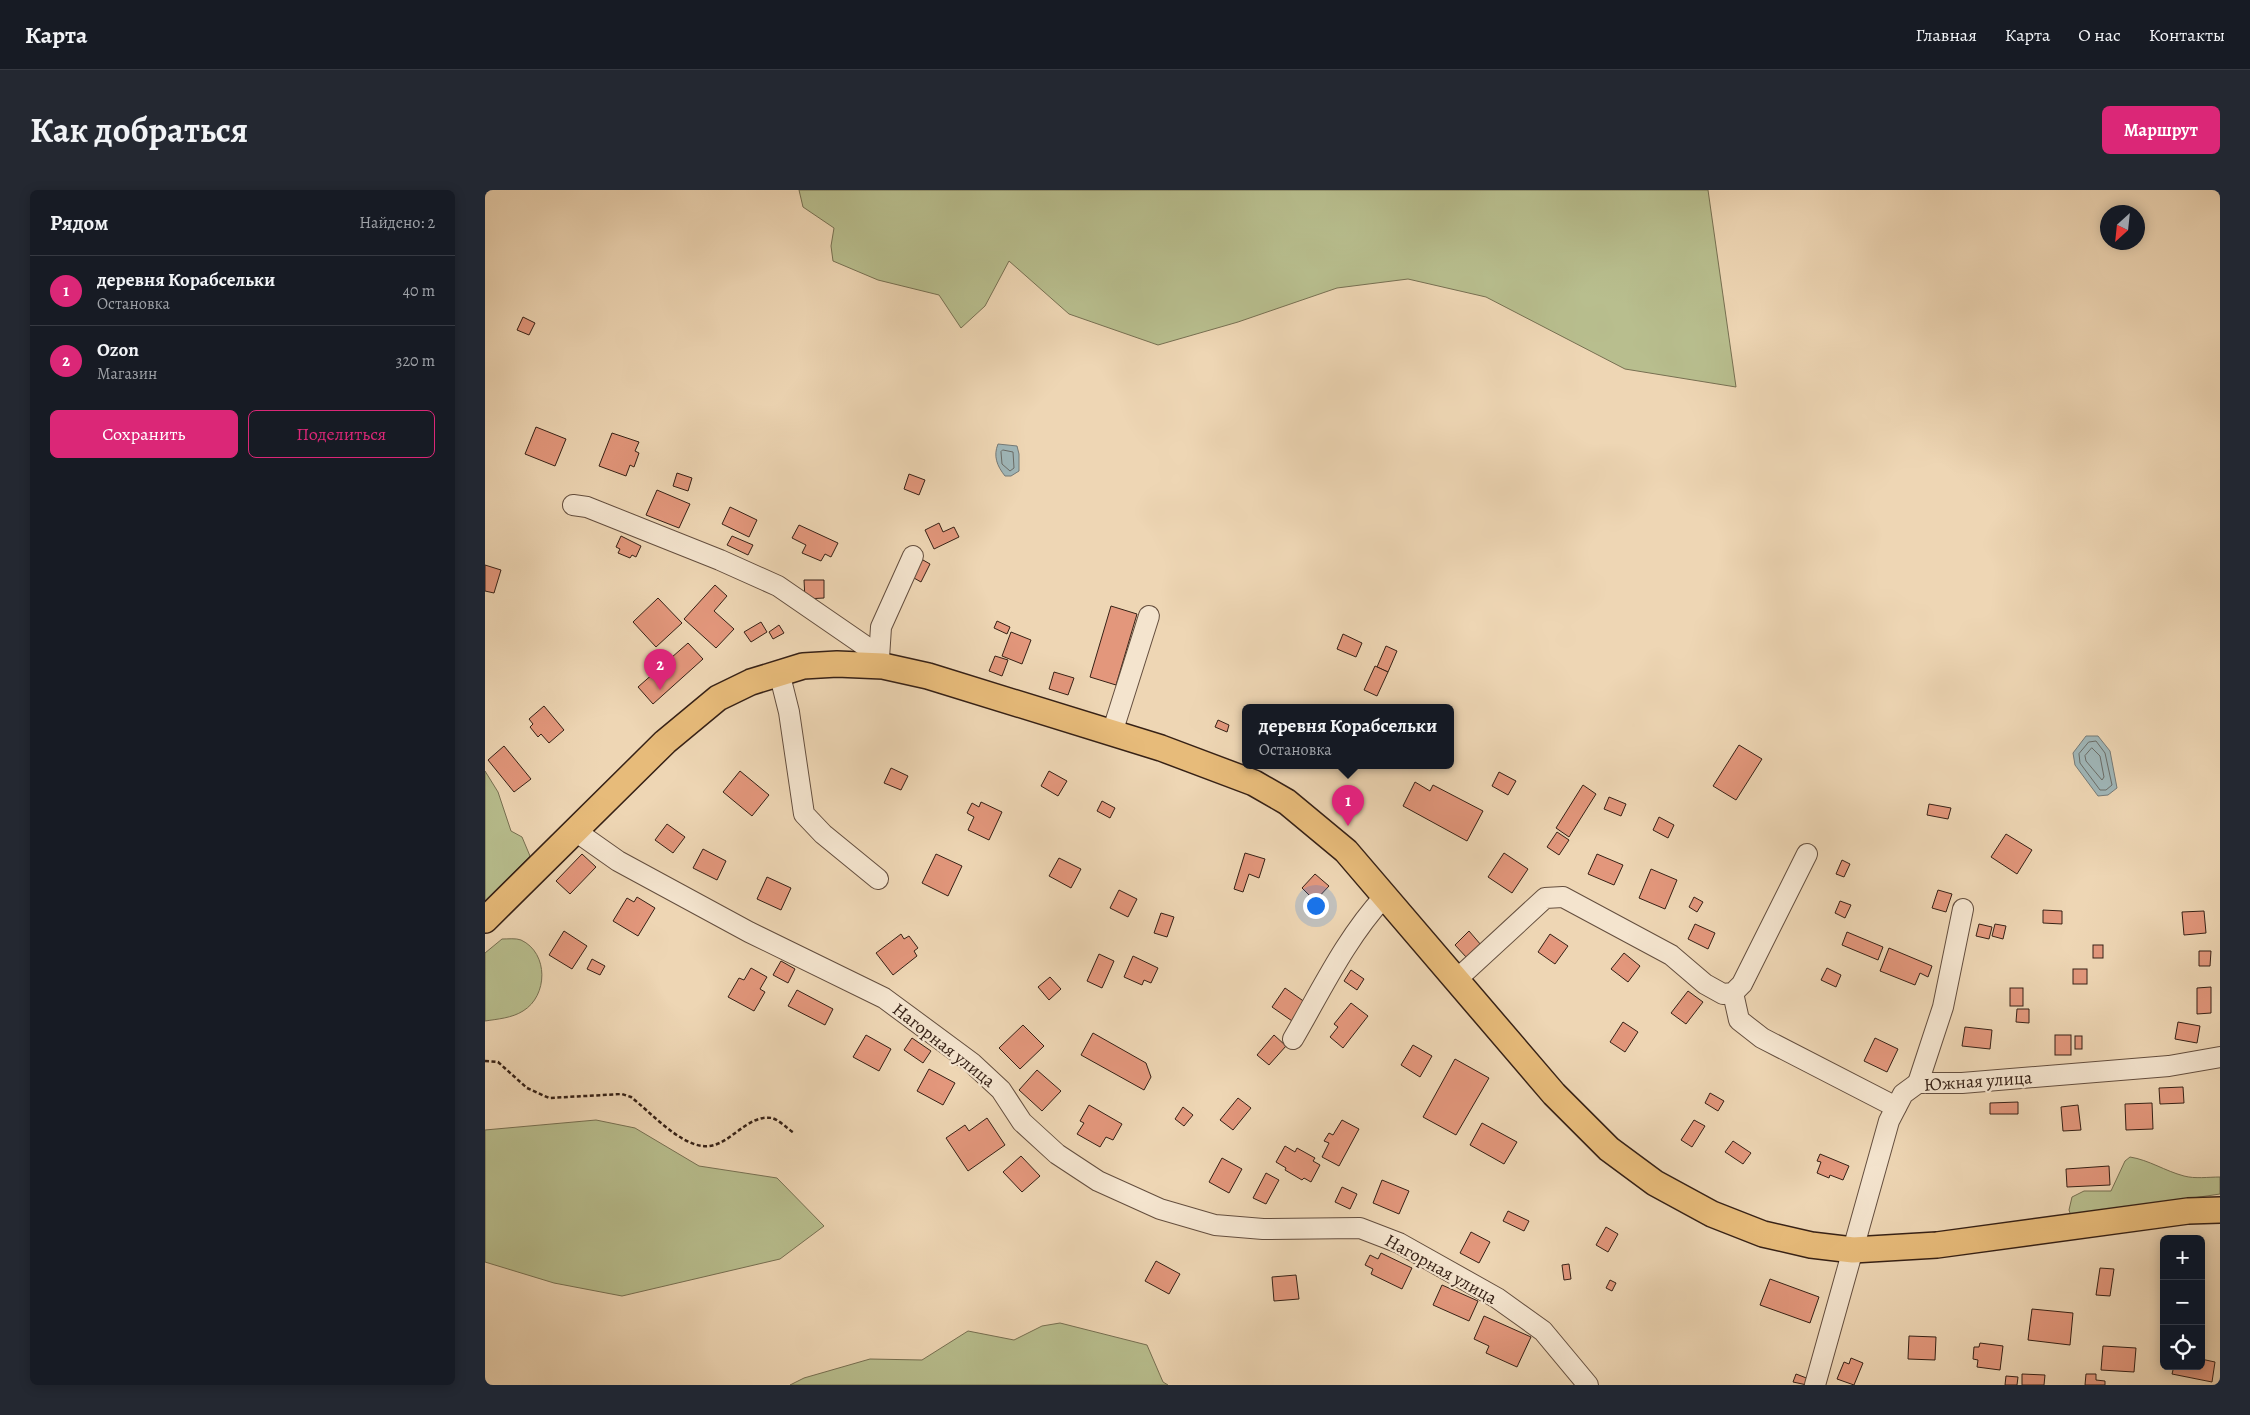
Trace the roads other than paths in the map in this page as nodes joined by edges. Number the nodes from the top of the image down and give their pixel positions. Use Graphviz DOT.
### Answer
graph roads {
  1 [pos="573,505"];
  2 [pos="913,556"];
  3 [pos="1149,616"];
  4 [pos="881,662"];
  5 [pos="779,672"];
  6 [pos="1112,733"];
  7 [pos="573,830"];
  8 [pos="1807,854"];
  9 [pos="879,879"];
  10 [pos="1384,897"];
  11 [pos="1963,909"];
  12 [pos="485,920"];
  13 [pos="1455,981"];
  14 [pos="1733,993"];
  15 [pos="1293,1039"];
  16 [pos="2220,1057"];
  17 [pos="1918,1083"];
  18 [pos="1896,1107"];
  19 [pos="2220,1210"];
  20 [pos="1853,1250"];
  21 [pos="1588,1385"];
  22 [pos="1815,1385"];
  1 -- 4 [label="street"];
  2 -- 4 [label="street"];
  3 -- 6 [label="street"];
  4 -- 5 [label="main road"];
  4 -- 6 [label="main road"];
  5 -- 7 [label="main road"];
  5 -- 9 [label="street"];
  6 -- 10 [label="main road"];
  7 -- 12 [label="main road"];
  7 -- 21 [label="street, Нагорная улица"];
  8 -- 14 [label="street"];
  10 -- 13 [label="main road"];
  10 -- 15 [label="street"];
  11 -- 17 [label="street"];
  13 -- 14 [label="street"];
  13 -- 20 [label="main road"];
  14 -- 18 [label="street"];
  16 -- 17 [label="street, Южная улица"];
  17 -- 18 [label="street, Южная улица"];
  18 -- 20 [label="street, Южная улица"];
  19 -- 20 [label="main road"];
  20 -- 22 [label="street, Южная улица"];
}
